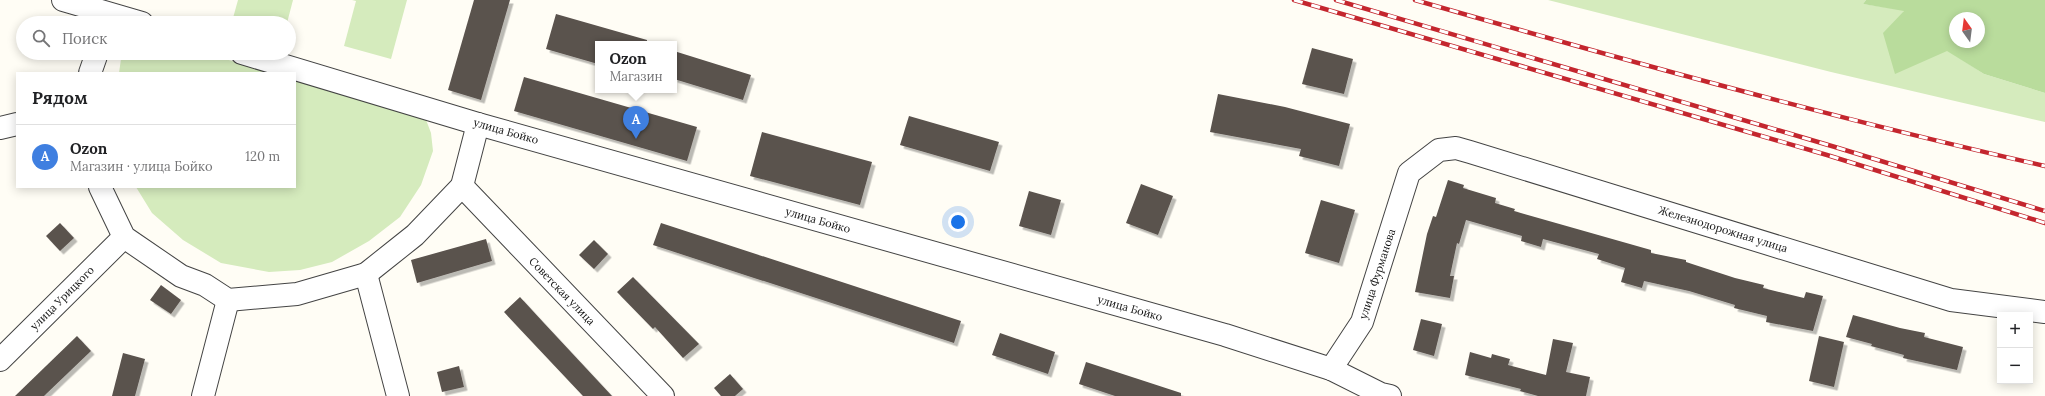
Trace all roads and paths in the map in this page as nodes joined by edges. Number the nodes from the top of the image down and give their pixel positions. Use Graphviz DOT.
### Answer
graph roads {
  1 [pos="63,0"];
  2 [pos="104,16"];
  3 [pos="95,60"];
  4 [pos="265,60"];
  5 [pos="90,72"];
  6 [pos="16,124"];
  7 [pos="478,124"];
  8 [pos="0,128"];
  9 [pos="1410,173"];
  10 [pos="462,186"];
  11 [pos="100,188"];
  12 [pos="124,237"];
  13 [pos="366,274"];
  14 [pos="228,300"];
  15 [pos="2045,312"];
  16 [pos="0,360"];
  17 [pos="1331,369"];
  18 [pos="1385,395"];
  19 [pos="203,396"];
  20 [pos="398,396"];
  21 [pos="663,396"];
  1 -- 2 [label="street"];
  3 -- 5 [label="street"];
  4 -- 7 [label="street, улица Бойко"];
  6 -- 8 [label="street"];
  7 -- 10 [label="street"];
  7 -- 17 [label="street, улица Бойко"];
  9 -- 15 [label="street, Железнодорожная улица"];
  9 -- 17 [label="street, улица Фурманова"];
  10 -- 13 [label="street"];
  10 -- 21 [label="street, Советская улица"];
  11 -- 12 [label="street"];
  12 -- 14 [label="street"];
  12 -- 16 [label="street, улица Урицкого"];
  13 -- 14 [label="street"];
  13 -- 20 [label="street"];
  14 -- 19 [label="street"];
  17 -- 18 [label="street, улица Бойко"];
}
